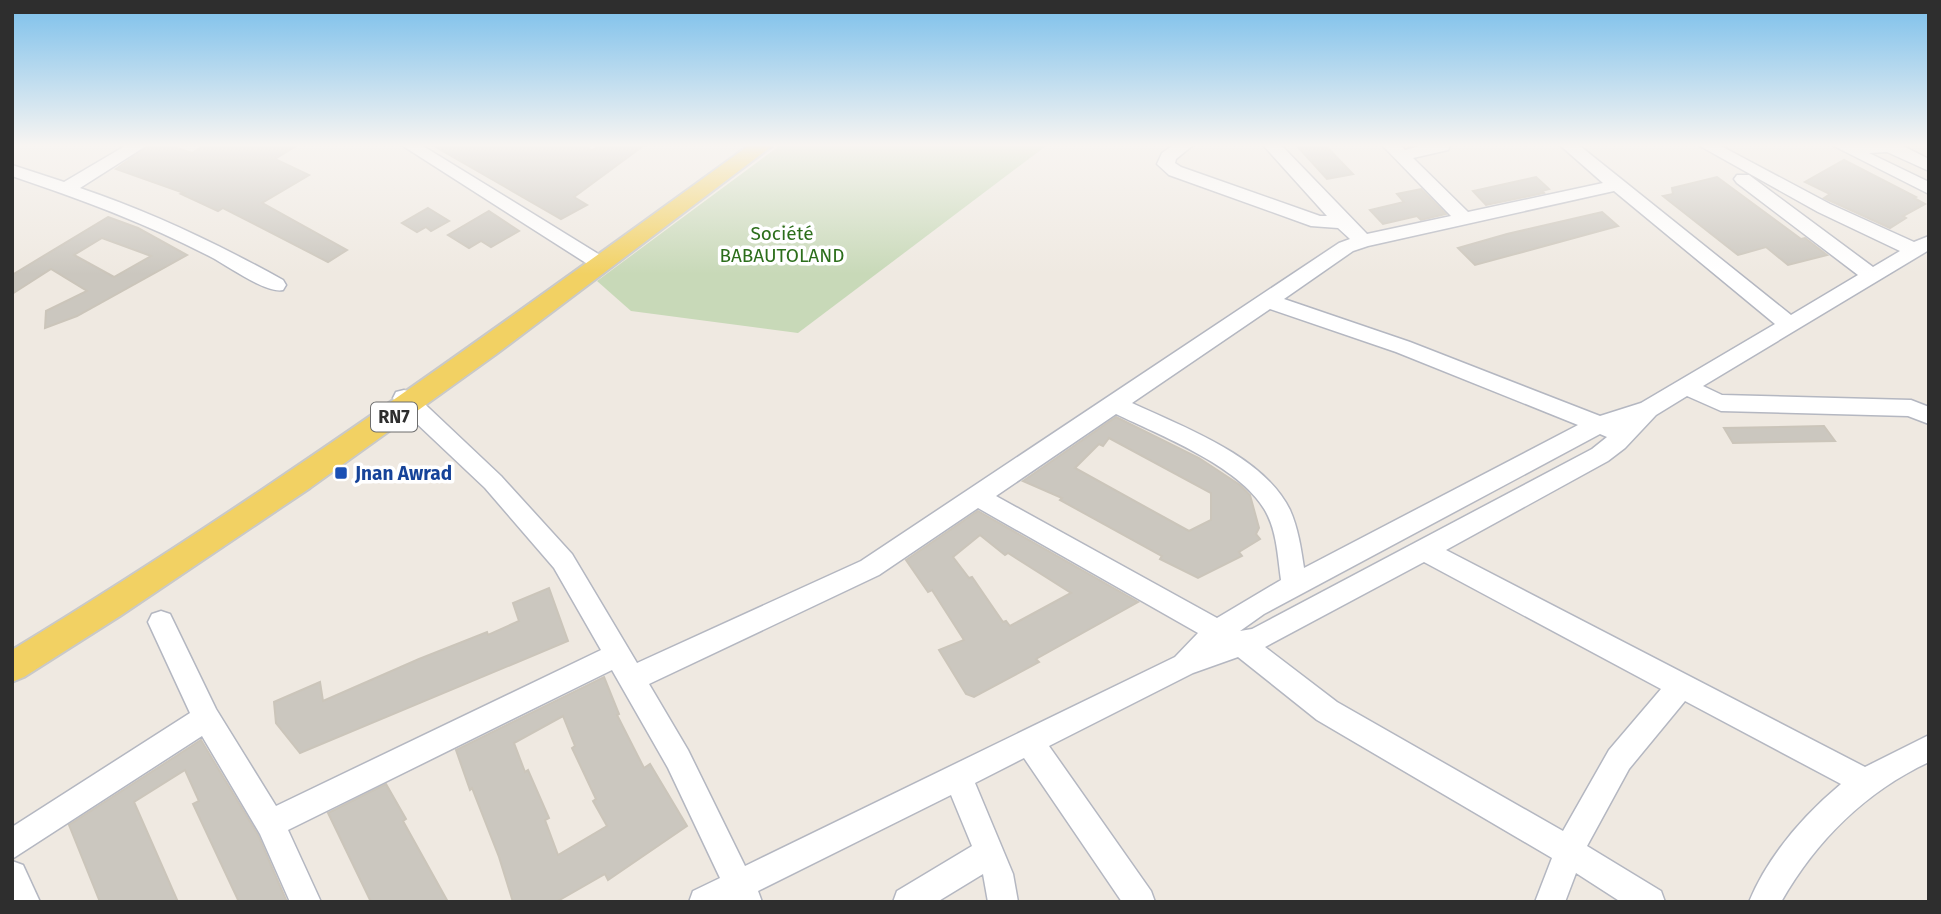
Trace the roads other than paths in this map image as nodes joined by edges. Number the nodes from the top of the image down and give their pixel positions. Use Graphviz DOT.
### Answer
graph roads {
  1 [pos="69,189"];
  2 [pos="480,189"];
  3 [pos="689,189"];
  4 [pos="703,189"];
  5 [pos="1224,189"];
  6 [pos="1312,189"];
  7 [pos="1433,189"];
  8 [pos="1601,189"];
  9 [pos="1622,189"];
  10 [pos="1755,189"];
  11 [pos="1788,189"];
  12 [pos="1463,218"];
  13 [pos="1343,222"];
  14 [pos="1363,241"];
  15 [pos="1922,246"];
  16 [pos="593,259"];
  17 [pos="1872,276"];
  18 [pos="276,285"];
  19 [pos="1268,301"];
  20 [pos="1790,325"];
  21 [pos="1688,386"];
  22 [pos="407,401"];
  23 [pos="1114,404"];
  24 [pos="1648,409"];
  25 [pos="1929,416"];
  26 [pos="1598,425"];
  27 [pos="1624,435"];
  28 [pos="978,497"];
  29 [pos="1423,549"];
  30 [pos="1295,585"];
  31 [pos="161,622"];
  32 [pos="1217,632"];
  33 [pos="1242,645"];
  34 [pos="12,652"];
  35 [pos="618,654"];
  36 [pos="1184,665"];
  37 [pos="12,667"];
  38 [pos="633,678"];
  39 [pos="1682,686"];
  40 [pos="206,718"];
  41 [pos="1028,740"];
  42 [pos="1929,748"];
  43 [pos="957,775"];
  44 [pos="1865,782"];
  45 [pos="270,824"];
  46 [pos="12,844"];
  47 [pos="1568,851"];
  48 [pos="989,853"];
  49 [pos="12,876"];
  50 [pos="743,893"];
  51 [pos="25,902"];
  52 [pos="306,902"];
  53 [pos="704,902"];
  54 [pos="908,902"];
  55 [pos="1003,902"];
  56 [pos="1140,902"];
  57 [pos="1550,902"];
  58 [pos="1650,902"];
  59 [pos="1764,902"];
  1 -- 18 [label="street"];
  2 -- 16 [label="street"];
  3 -- 16 [label="main road, RN7"];
  4 -- 22 [label="main road, RN7"];
  5 -- 13 [label="street"];
  6 -- 13 [label="street"];
  7 -- 12 [label="street"];
  8 -- 12 [label="street"];
  9 -- 20 [label="street"];
  10 -- 17 [label="street"];
  11 -- 15 [label="street"];
  12 -- 14 [label="street"];
  13 -- 14 [label="street"];
  14 -- 19 [label="street"];
  15 -- 17 [label="street"];
  16 -- 22 [label="main road, RN7"];
  17 -- 20 [label="street"];
  19 -- 23 [label="street"];
  19 -- 26 [label="street"];
  20 -- 21 [label="street"];
  21 -- 24 [label="street"];
  21 -- 25 [label="street"];
  22 -- 34 [label="main road, RN7"];
  22 -- 35 [label="street"];
  22 -- 37 [label="main road, RN7"];
  23 -- 28 [label="street"];
  23 -- 30 [label="street"];
  24 -- 26 [label="street"];
  24 -- 27 [label="street"];
  26 -- 27 [label="street"];
  26 -- 30 [label="street"];
  27 -- 29 [label="street"];
  28 -- 32 [label="street"];
  28 -- 38 [label="street"];
  29 -- 33 [label="street"];
  29 -- 39 [label="street"];
  30 -- 32 [label="street"];
  31 -- 40 [label="street"];
  32 -- 33 [label="street"];
  32 -- 36 [label="street"];
  33 -- 36 [label="street"];
  33 -- 47 [label="street"];
  35 -- 38 [label="street"];
  35 -- 45 [label="street"];
  36 -- 41 [label="street"];
  38 -- 50 [label="street"];
  39 -- 44 [label="street"];
  39 -- 47 [label="street"];
  40 -- 45 [label="street"];
  40 -- 46 [label="street"];
  41 -- 43 [label="street"];
  41 -- 56 [label="street"];
  42 -- 44 [label="street"];
  43 -- 48 [label="street"];
  43 -- 50 [label="street"];
  44 -- 59 [label="street"];
  45 -- 52 [label="street"];
  47 -- 57 [label="street"];
  47 -- 58 [label="street"];
  48 -- 54 [label="street"];
  48 -- 55 [label="street"];
  49 -- 51 [label="street"];
  50 -- 53 [label="street"];
}
